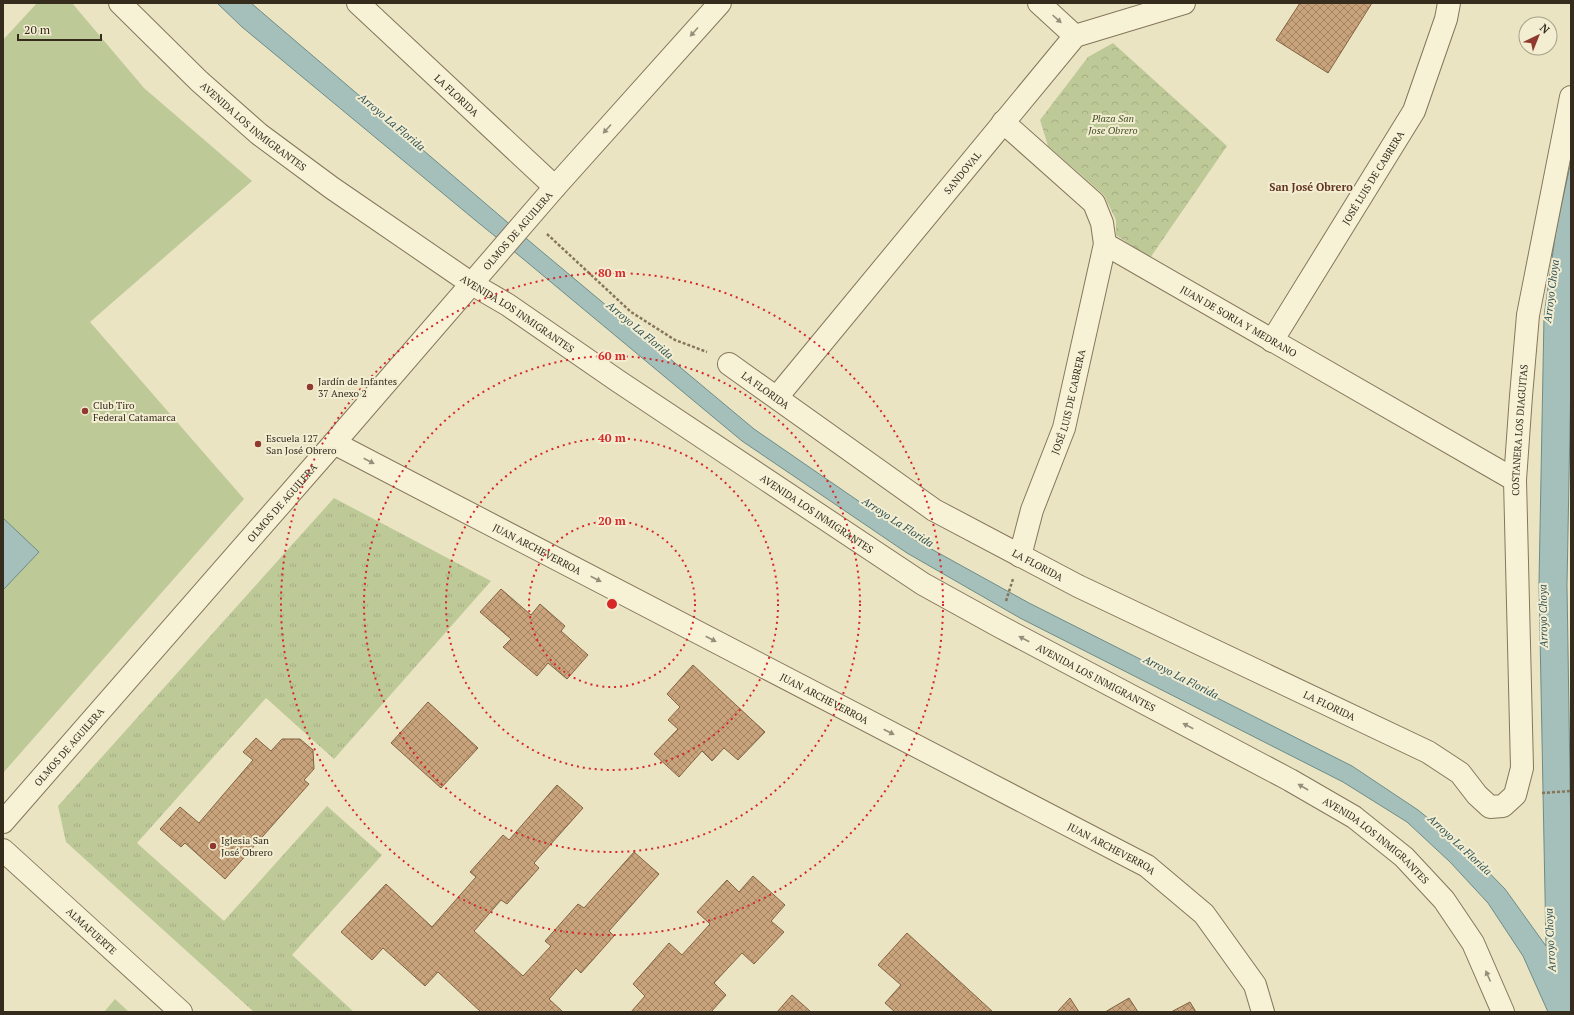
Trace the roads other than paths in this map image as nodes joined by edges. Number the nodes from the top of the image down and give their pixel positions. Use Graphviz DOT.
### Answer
graph roads {
  1 [pos="120,3"];
  2 [pos="720,3"];
  3 [pos="1039,3"];
  4 [pos="1184,3"];
  5 [pos="1449,3"];
  6 [pos="363,4"];
  7 [pos="1075,36"];
  8 [pos="1571,97"];
  9 [pos="1004,122"];
  10 [pos="556,187"];
  11 [pos="1105,244"];
  12 [pos="472,284"];
  13 [pos="1272,340"];
  14 [pos="729,364"];
  15 [pos="777,397"];
  16 [pos="334,443"];
  17 [pos="1515,480"];
  18 [pos="1020,556"];
  19 [pos="1522,768"];
  20 [pos="3,822"];
  21 [pos="3,850"];
  22 [pos="181,1012"];
  23 [pos="1262,1012"];
  24 [pos="1503,1012"];
  1 -- 12 [label="street, AVENIDA LOS INMIGRANTES"];
  2 -- 10 [label="street, OLMOS DE AGUILERA, one-way"];
  3 -- 7 [label="street, one-way"];
  4 -- 7 [label="street"];
  5 -- 13 [label="street, JOSÉ LUIS DE CABRERA"];
  6 -- 10 [label="street, LA FLORIDA"];
  7 -- 9 [label="street, SANDOVAL"];
  8 -- 17 [label="street, COSTANERA LOS DIAGUITAS"];
  9 -- 11 [label="street"];
  9 -- 15 [label="street, SANDOVAL"];
  10 -- 12 [label="street, OLMOS DE AGUILERA"];
  11 -- 13 [label="street, JUAN DE SORIA Y MEDRANO"];
  11 -- 18 [label="street, JOSÉ LUIS DE CABRERA"];
  12 -- 16 [label="street, OLMOS DE AGUILERA"];
  24 -- 12 [label="street, AVENIDA LOS INMIGRANTES, one-way"];
  13 -- 17 [label="street, JUAN DE SORIA Y MEDRANO"];
  14 -- 15 [label="street, LA FLORIDA"];
  15 -- 18 [label="street, LA FLORIDA"];
  16 -- 20 [label="street, OLMOS DE AGUILERA"];
  16 -- 23 [label="street, JUAN ARCHEVERROA, one-way"];
  17 -- 19 [label="street, COSTANERA LOS DIAGUITAS"];
  18 -- 19 [label="street, LA FLORIDA"];
  21 -- 22 [label="street, ALMAFUERTE"];
}
